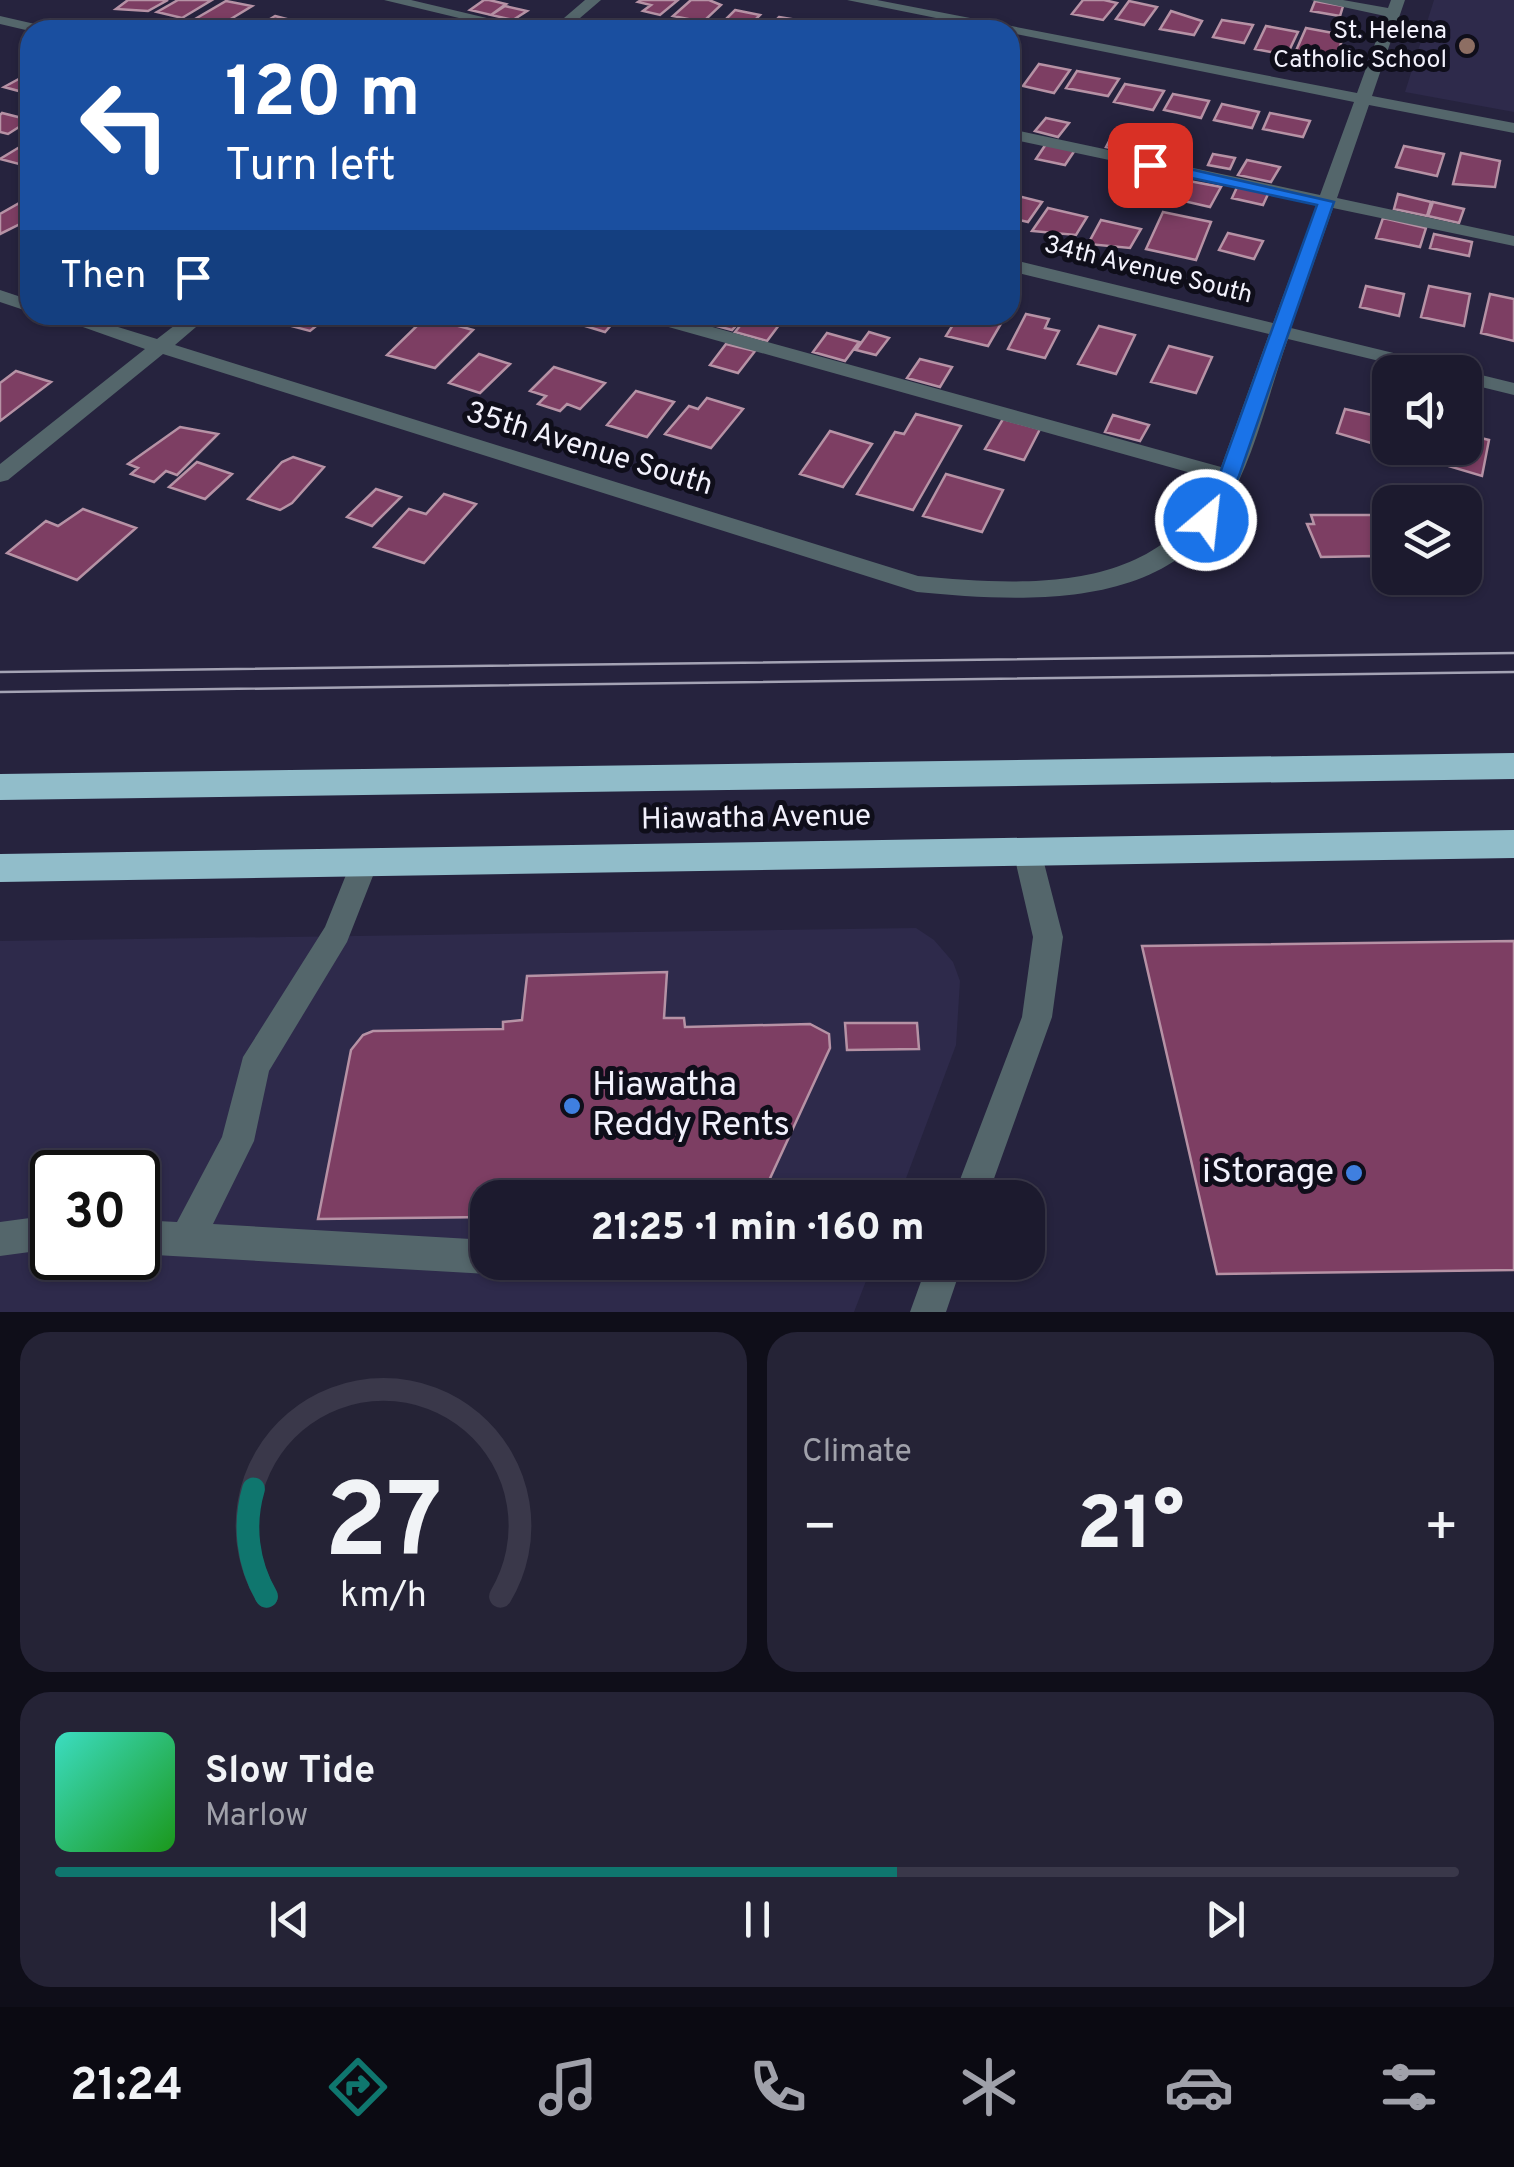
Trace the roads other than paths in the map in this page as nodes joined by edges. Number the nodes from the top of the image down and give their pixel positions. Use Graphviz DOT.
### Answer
graph roads {
  1 [pos="392,0"];
  2 [pos="594,0"];
  3 [pos="854,0"];
  4 [pos="1318,0"];
  5 [pos="1396,7"];
  6 [pos="484,20"];
  7 [pos="569,20"];
  8 [pos="958,20"];
  9 [pos="1020,32"];
  10 [pos="1363,98"];
  11 [pos="1514,128"];
  12 [pos="1020,136"];
  13 [pos="1326,202"];
  14 [pos="1514,242"];
  15 [pos="1020,267"];
  16 [pos="91,325"];
  17 [pos="188,325"];
  18 [pos="683,325"];
  19 [pos="1280,331"];
  20 [pos="160,347"];
  21 [pos="1378,355"];
  22 [pos="1482,381"];
  23 [pos="1514,389"];
  24 [pos="0,474"];
  25 [pos="1229,476"];
  26 [pos="1514,766"];
  27 [pos="0,786"];
  28 [pos="1514,844"];
  29 [pos="1028,854"];
  30 [pos="364,862"];
  31 [pos="0,868"];
  32 [pos="977,1180"];
  33 [pos="30,1235"];
  34 [pos="160,1238"];
  35 [pos="0,1239"];
  36 [pos="186,1240"];
  37 [pos="470,1256"];
  38 [pos="940,1280"];
  39 [pos="928,1312"];
  1 -- 6 [label="street"];
  2 -- 7 [label="street"];
  3 -- 8 [label="street"];
  4 -- 5 [label="street"];
  5 -- 10 [label="street, 35th Avenue South"];
  9 -- 10 [label="street"];
  10 -- 11 [label="street"];
  10 -- 13 [label="street, 35th Avenue South"];
  12 -- 13 [label="street"];
  13 -- 14 [label="street"];
  13 -- 19 [label="street, 35th Avenue South"];
  15 -- 19 [label="street, 34th Avenue South"];
  16 -- 20 [label="street, 35th Avenue South"];
  17 -- 20 [label="street"];
  18 -- 25 [label="street"];
  19 -- 21 [label="street, 34th Avenue South"];
  19 -- 25 [label="street, 35th Avenue South"];
  20 -- 24 [label="street"];
  20 -- 25 [label="street, 35th Avenue South"];
  22 -- 23 [label="street"];
  26 -- 27 [label="highway, Hiawatha Avenue"];
  28 -- 29 [label="highway, Hiawatha Avenue"];
  29 -- 30 [label="highway, Hiawatha Avenue"];
  29 -- 32 [label="street"];
  30 -- 31 [label="highway, Hiawatha Avenue"];
  30 -- 36 [label="street"];
  33 -- 35 [label="street"];
  34 -- 36 [label="street"];
  36 -- 37 [label="street"];
  38 -- 39 [label="street"];
}
